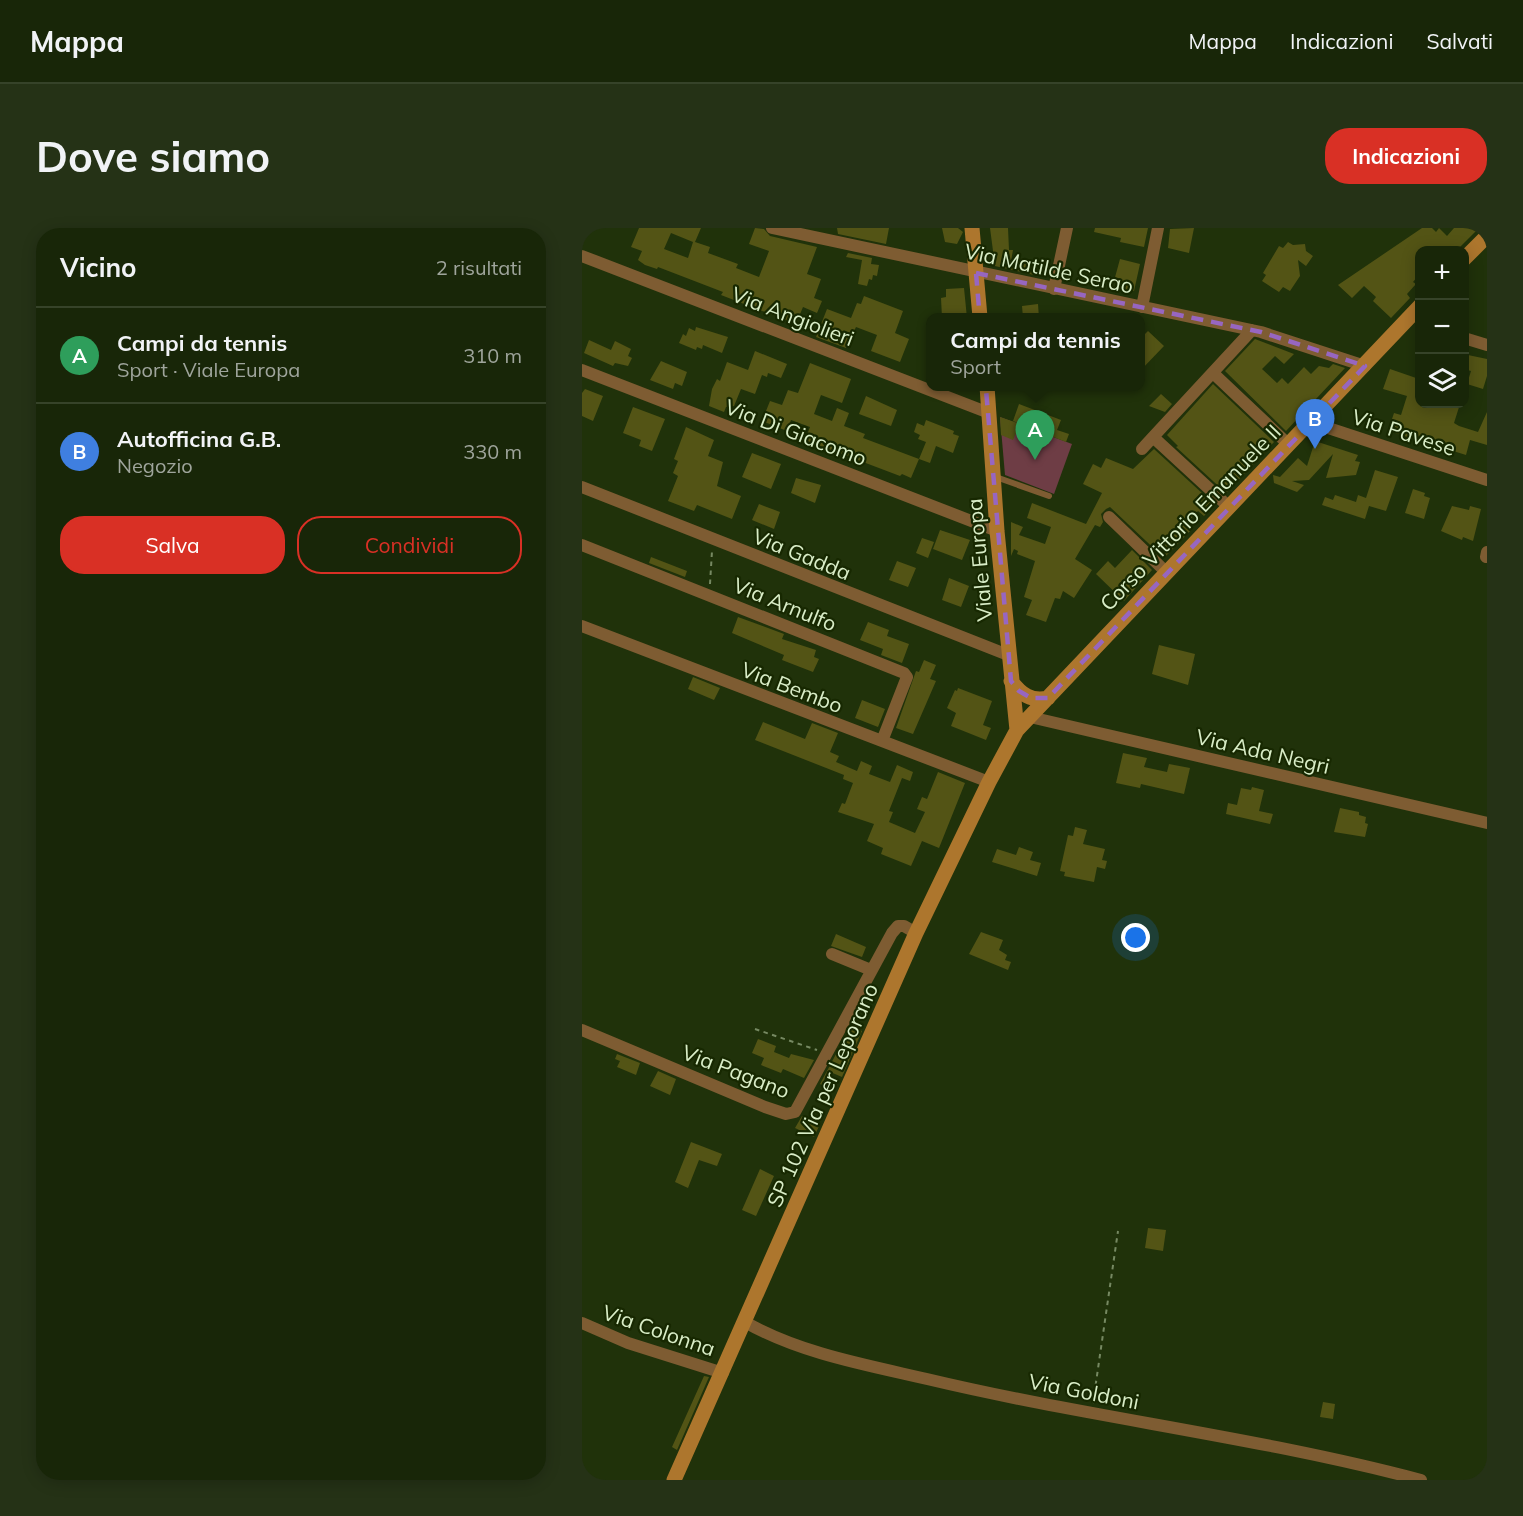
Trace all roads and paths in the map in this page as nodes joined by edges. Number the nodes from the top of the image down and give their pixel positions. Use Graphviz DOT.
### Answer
graph roads {
  1 [pos="972,228"];
  2 [pos="1067,228"];
  3 [pos="1158,228"];
  4 [pos="779,229"];
  5 [pos="1487,236"];
  6 [pos="1469,254"];
  7 [pos="582,256"];
  8 [pos="976,273"];
  9 [pos="1054,289"];
  10 [pos="1142,307"];
  11 [pos="980,313"];
  12 [pos="1413,323"];
  13 [pos="1252,330"];
  14 [pos="1469,340"];
  15 [pos="1487,345"];
  16 [pos="1365,366"];
  17 [pos="582,370"];
  18 [pos="1214,373"];
  19 [pos="926,389"];
  20 [pos="932,391"];
  21 [pos="987,391"];
  22 [pos="989,413"];
  23 [pos="1310,422"];
  24 [pos="1153,437"];
  25 [pos="1288,444"];
  26 [pos="1142,449"];
  27 [pos="993,476"];
  28 [pos="1487,480"];
  29 [pos="582,487"];
  30 [pos="1049,496"];
  31 [pos="1229,507"];
  32 [pos="1108,517"];
  33 [pos="997,531"];
  34 [pos="713,539"];
  35 [pos="582,545"];
  36 [pos="1166,572"];
  37 [pos="715,597"];
  38 [pos="582,626"];
  39 [pos="1008,655"];
  40 [pos="1011,681"];
  41 [pos="1048,698"];
  42 [pos="1030,717"];
  43 [pos="1017,730"];
  44 [pos="882,741"];
  45 [pos="989,782"];
  46 [pos="1487,823"];
  47 [pos="916,933"];
  48 [pos="832,954"];
  49 [pos="871,970"];
  50 [pos="755,1029"];
  51 [pos="582,1030"];
  52 [pos="826,1051"];
  53 [pos="1118,1231"];
  54 [pos="745,1322"];
  55 [pos="582,1323"];
  56 [pos="723,1373"];
  57 [pos="1092,1412"];
  58 [pos="674,1480"];
  59 [pos="1421,1480"];
  1 -- 8 [label="street"];
  2 -- 9 [label="street, Via Matilde Serao"];
  3 -- 10 [label="street, Via Matilde Serao"];
  4 -- 8 [label="street, Via Matilde Serao"];
  5 -- 6 [label="street"];
  7 -- 19 [label="street, Via Angiolieri"];
  8 -- 9 [label="street, Via Matilde Serao"];
  8 -- 11 [label="street"];
  9 -- 10 [label="street, Via Matilde Serao"];
  10 -- 13 [label="street, Via Matilde Serao"];
  12 -- 16 [label="street, Corso Vittorio Emanuele II"];
  13 -- 16 [label="street, Via Matilde Serao"];
  13 -- 18 [label="street"];
  14 -- 15 [label="street"];
  16 -- 23 [label="street, Corso Vittorio Emanuele II"];
  17 -- 33 [label="street, Via Di Giacomo"];
  18 -- 24 [label="street"];
  18 -- 25 [label="street"];
  20 -- 22 [label="street, Via Angiolieri"];
  21 -- 22 [label="street, Viale Europa"];
  22 -- 27 [label="street, Viale Europa"];
  23 -- 25 [label="street, Corso Vittorio Emanuele II"];
  23 -- 28 [label="street, Via Pavese"];
  24 -- 26 [label="street"];
  24 -- 31 [label="street"];
  25 -- 31 [label="street, Corso Vittorio Emanuele II"];
  27 -- 30 [label="lane"];
  27 -- 33 [label="street, Viale Europa"];
  29 -- 34 [label="street, Via Gadda"];
  31 -- 36 [label="street, Corso Vittorio Emanuele II"];
  32 -- 36 [label="street"];
  33 -- 39 [label="street, Viale Europa"];
  34 -- 37 [label="path"];
  34 -- 39 [label="street, Via Gadda"];
  35 -- 37 [label="street, Via Arnulfo"];
  36 -- 41 [label="street, Corso Vittorio Emanuele II"];
  37 -- 44 [label="street, Via Arnulfo"];
  38 -- 44 [label="street, Via Bembo"];
  39 -- 40 [label="street, Viale Europa"];
  40 -- 41 [label="street"];
  40 -- 43 [label="street, Viale Europa"];
  41 -- 42 [label="street, Corso Vittorio Emanuele II"];
  42 -- 43 [label="street, Corso Vittorio Emanuele II"];
  42 -- 46 [label="street, Via Ada Negri"];
  43 -- 45 [label="street, SP 102 Via per Leporano"];
  44 -- 45 [label="street, Via Bembo"];
  45 -- 47 [label="street, SP 102 Via per Leporano"];
  47 -- 49 [label="street, Via Pagano"];
  47 -- 54 [label="street, SP 102 Via per Leporano"];
  48 -- 49 [label="street"];
  49 -- 52 [label="street, Via Pagano"];
  50 -- 52 [label="path"];
  51 -- 52 [label="street, Via Pagano"];
  53 -- 57 [label="path"];
  54 -- 56 [label="street, SP 102 Via per Leporano"];
  54 -- 57 [label="street, Via Goldoni"];
  55 -- 56 [label="street, Via Colonna"];
  56 -- 58 [label="street, SP 102 Via per Leporano"];
  57 -- 59 [label="street, Via Goldoni"];
}
